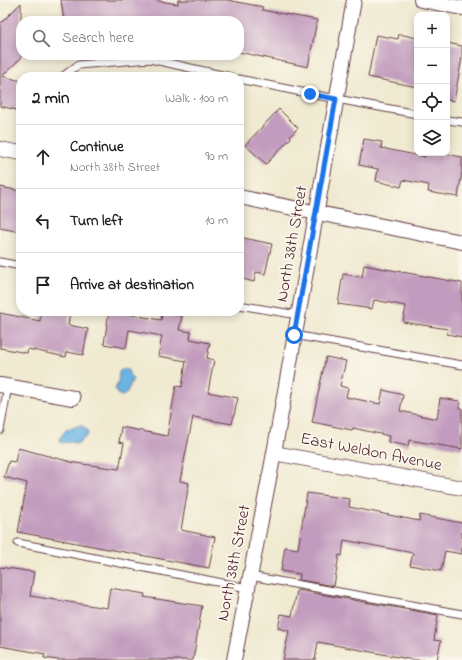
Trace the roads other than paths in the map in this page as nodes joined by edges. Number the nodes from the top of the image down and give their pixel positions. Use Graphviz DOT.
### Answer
graph roads {
  1 [pos="354,0"];
  2 [pos="421,0"];
  3 [pos="462,8"];
  4 [pos="136,60"];
  5 [pos="154,60"];
  6 [pos="68,72"];
  7 [pos="208,72"];
  8 [pos="244,80"];
  9 [pos="336,99"];
  10 [pos="414,113"];
  11 [pos="450,120"];
  12 [pos="462,122"];
  13 [pos="0,148"];
  14 [pos="16,151"];
  15 [pos="244,198"];
  16 [pos="316,212"];
  17 [pos="462,242"];
  18 [pos="0,262"];
  19 [pos="16,265"];
  20 [pos="244,306"];
  21 [pos="298,315"];
  22 [pos="294,335"];
  23 [pos="462,365"];
  24 [pos="4,386"];
  25 [pos="73,398"];
  26 [pos="0,430"];
  27 [pos="274,453"];
  28 [pos="462,488"];
  29 [pos="18,543"];
  30 [pos="249,582"];
  31 [pos="462,614"];
  32 [pos="234,660"];
  1 -- 9 [label="street, North 38th Street"];
  2 -- 3 [label="street"];
  4 -- 6 [label="lane"];
  5 -- 7 [label="lane"];
  8 -- 9 [label="lane"];
  9 -- 10 [label="lane"];
  9 -- 16 [label="street, North 38th Street"];
  11 -- 12 [label="lane"];
  13 -- 14 [label="street"];
  15 -- 16 [label="street"];
  16 -- 17 [label="street"];
  16 -- 21 [label="street, North 38th Street"];
  18 -- 19 [label="lane"];
  20 -- 21 [label="lane"];
  21 -- 22 [label="street, North 38th Street"];
  22 -- 23 [label="lane"];
  22 -- 27 [label="street, North 38th Street"];
  24 -- 25 [label="street"];
  24 -- 26 [label="lane"];
  27 -- 28 [label="street, East Weldon Avenue"];
  27 -- 30 [label="street, North 38th Street"];
  29 -- 30 [label="lane"];
  30 -- 31 [label="lane"];
  30 -- 32 [label="street, North 38th Street"];
}
